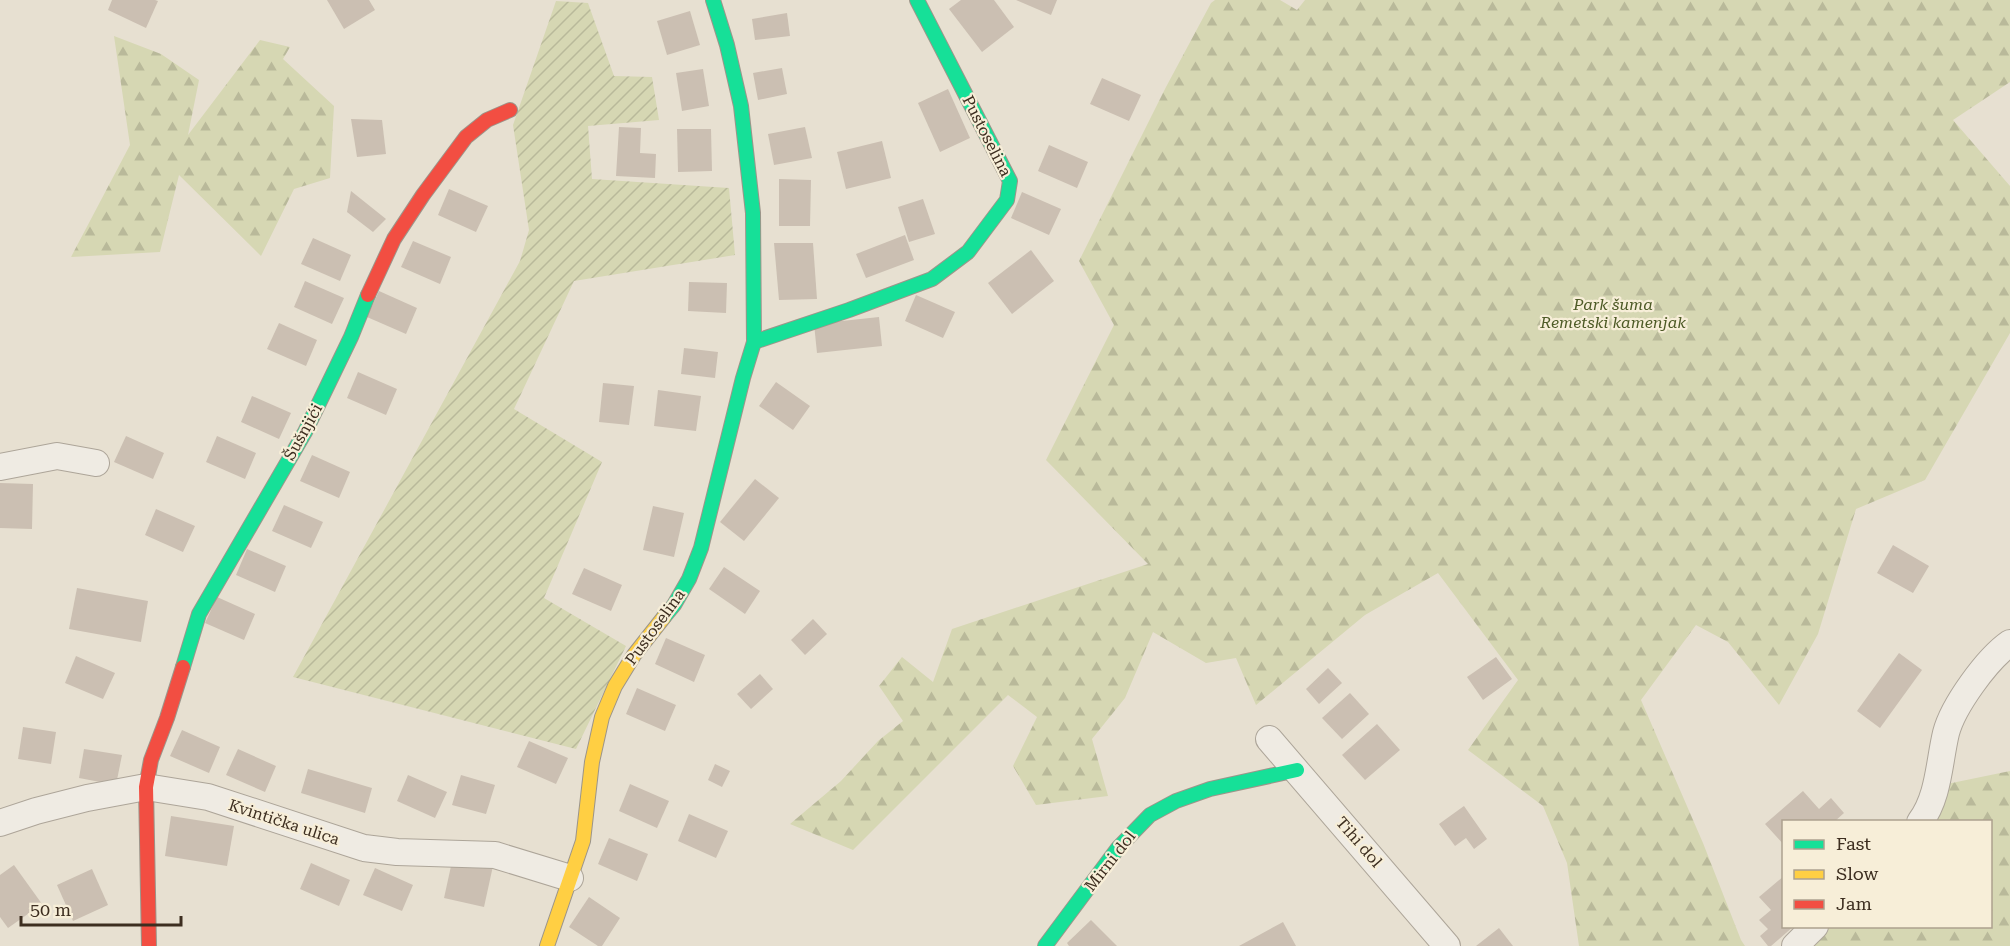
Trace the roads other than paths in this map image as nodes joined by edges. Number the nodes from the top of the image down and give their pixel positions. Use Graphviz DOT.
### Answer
graph roads {
  1 [pos="713,0"];
  2 [pos="917,0"];
  3 [pos="510,110"];
  4 [pos="754,342"];
  5 [pos="96,463"];
  6 [pos="0,467"];
  7 [pos="2010,644"];
  8 [pos="1269,739"];
  9 [pos="1297,770"];
  10 [pos="146,787"];
  11 [pos="1921,820"];
  12 [pos="0,823"];
  13 [pos="570,878"];
  14 [pos="1814,928"];
  15 [pos="149,946"];
  16 [pos="547,946"];
  17 [pos="1045,946"];
  18 [pos="1447,946"];
  19 [pos="1795,946"];
  1 -- 4 [label="street, Pustoselina"];
  2 -- 4 [label="street, Pustoselina"];
  3 -- 10 [label="street, Šušnjići"];
  4 -- 13 [label="street, Pustoselina"];
  5 -- 6 [label="street"];
  7 -- 11 [label="street"];
  8 -- 9 [label="street, Tihi dol"];
  9 -- 17 [label="street, Mirni dol"];
  9 -- 18 [label="street, Tihi dol"];
  10 -- 12 [label="street, Kvintička ulica"];
  10 -- 13 [label="street, Kvintička ulica"];
  10 -- 15 [label="street, Šušnjići"];
  13 -- 16 [label="street, Pustoselina"];
  14 -- 19 [label="street"];
}
